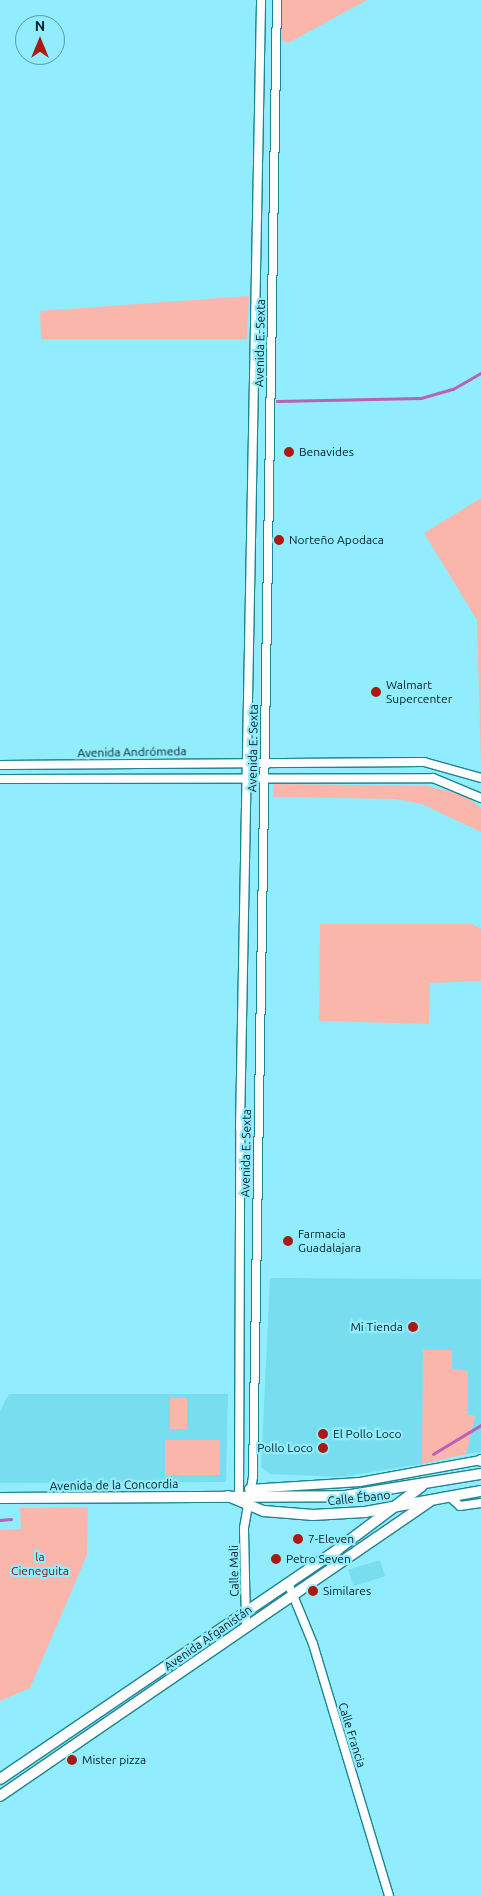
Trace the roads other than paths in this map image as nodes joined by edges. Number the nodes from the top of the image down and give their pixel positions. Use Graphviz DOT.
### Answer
graph roads {
  1 [pos="261,0"];
  2 [pos="277,0"];
  3 [pos="249,762"];
  4 [pos="264,762"];
  5 [pos="0,765"];
  6 [pos="248,777"];
  7 [pos="0,778"];
  8 [pos="264,778"];
  9 [pos="481,778"];
  10 [pos="481,798"];
  11 [pos="481,1460"];
  12 [pos="481,1474"];
  13 [pos="422,1486"];
  14 [pos="481,1491"];
  15 [pos="450,1497"];
  16 [pos="0,1498"];
  17 [pos="430,1500"];
  18 [pos="246,1501"];
  19 [pos="481,1503"];
  20 [pos="398,1506"];
  21 [pos="288,1583"];
  22 [pos="294,1594"];
  23 [pos="246,1612"];
  24 [pos="246,1626"];
  25 [pos="0,1779"];
  26 [pos="0,1796"];
  27 [pos="389,1896"];
  1 -- 3 [label="street, Avenida E. Sexta"];
  2 -- 4 [label="street, Avenida E. Sexta"];
  3 -- 4 [label="street, Avenida Andrómeda"];
  3 -- 5 [label="street, Avenida Andrómeda"];
  3 -- 6 [label="street, Avenida E. Sexta"];
  4 -- 8 [label="street, Avenida E. Sexta"];
  4 -- 9 [label="street, Avenida Andrómeda"];
  6 -- 7 [label="street, Avenida Andrómeda"];
  6 -- 8 [label="street, Avenida Andrómeda"];
  6 -- 18 [label="street, Avenida E. Sexta"];
  8 -- 10 [label="street, Avenida Andrómeda"];
  8 -- 18 [label="street, Avenida E. Sexta"];
  11 -- 18 [label="street"];
  12 -- 13 [label="main road, Calle Ébano"];
  13 -- 18 [label="main road, Calle Ébano"];
  13 -- 20 [label="main road, Avenida Afganistán"];
  14 -- 15 [label="main road, Calle Ébano"];
  15 -- 17 [label="main road, Calle Ébano"];
  15 -- 19 [label="street"];
  16 -- 18 [label="main road, Avenida de la Concordia"];
  17 -- 20 [label="main road, Calle Ébano"];
  17 -- 22 [label="main road, Avenida Afganistán"];
  18 -- 20 [label="main road, Calle Ébano"];
  18 -- 23 [label="street, Calle Mali"];
  20 -- 21 [label="main road, Avenida Afganistán"];
  21 -- 22 [label="street, Calle Francia"];
  21 -- 23 [label="main road, Avenida Afganistán"];
  22 -- 24 [label="main road, Avenida Afganistán"];
  22 -- 27 [label="street, Calle Francia"];
  23 -- 24 [label="street, Calle Mali"];
  23 -- 25 [label="main road, Avenida Afganistán"];
  24 -- 26 [label="main road, Avenida Afganistán"];
}
